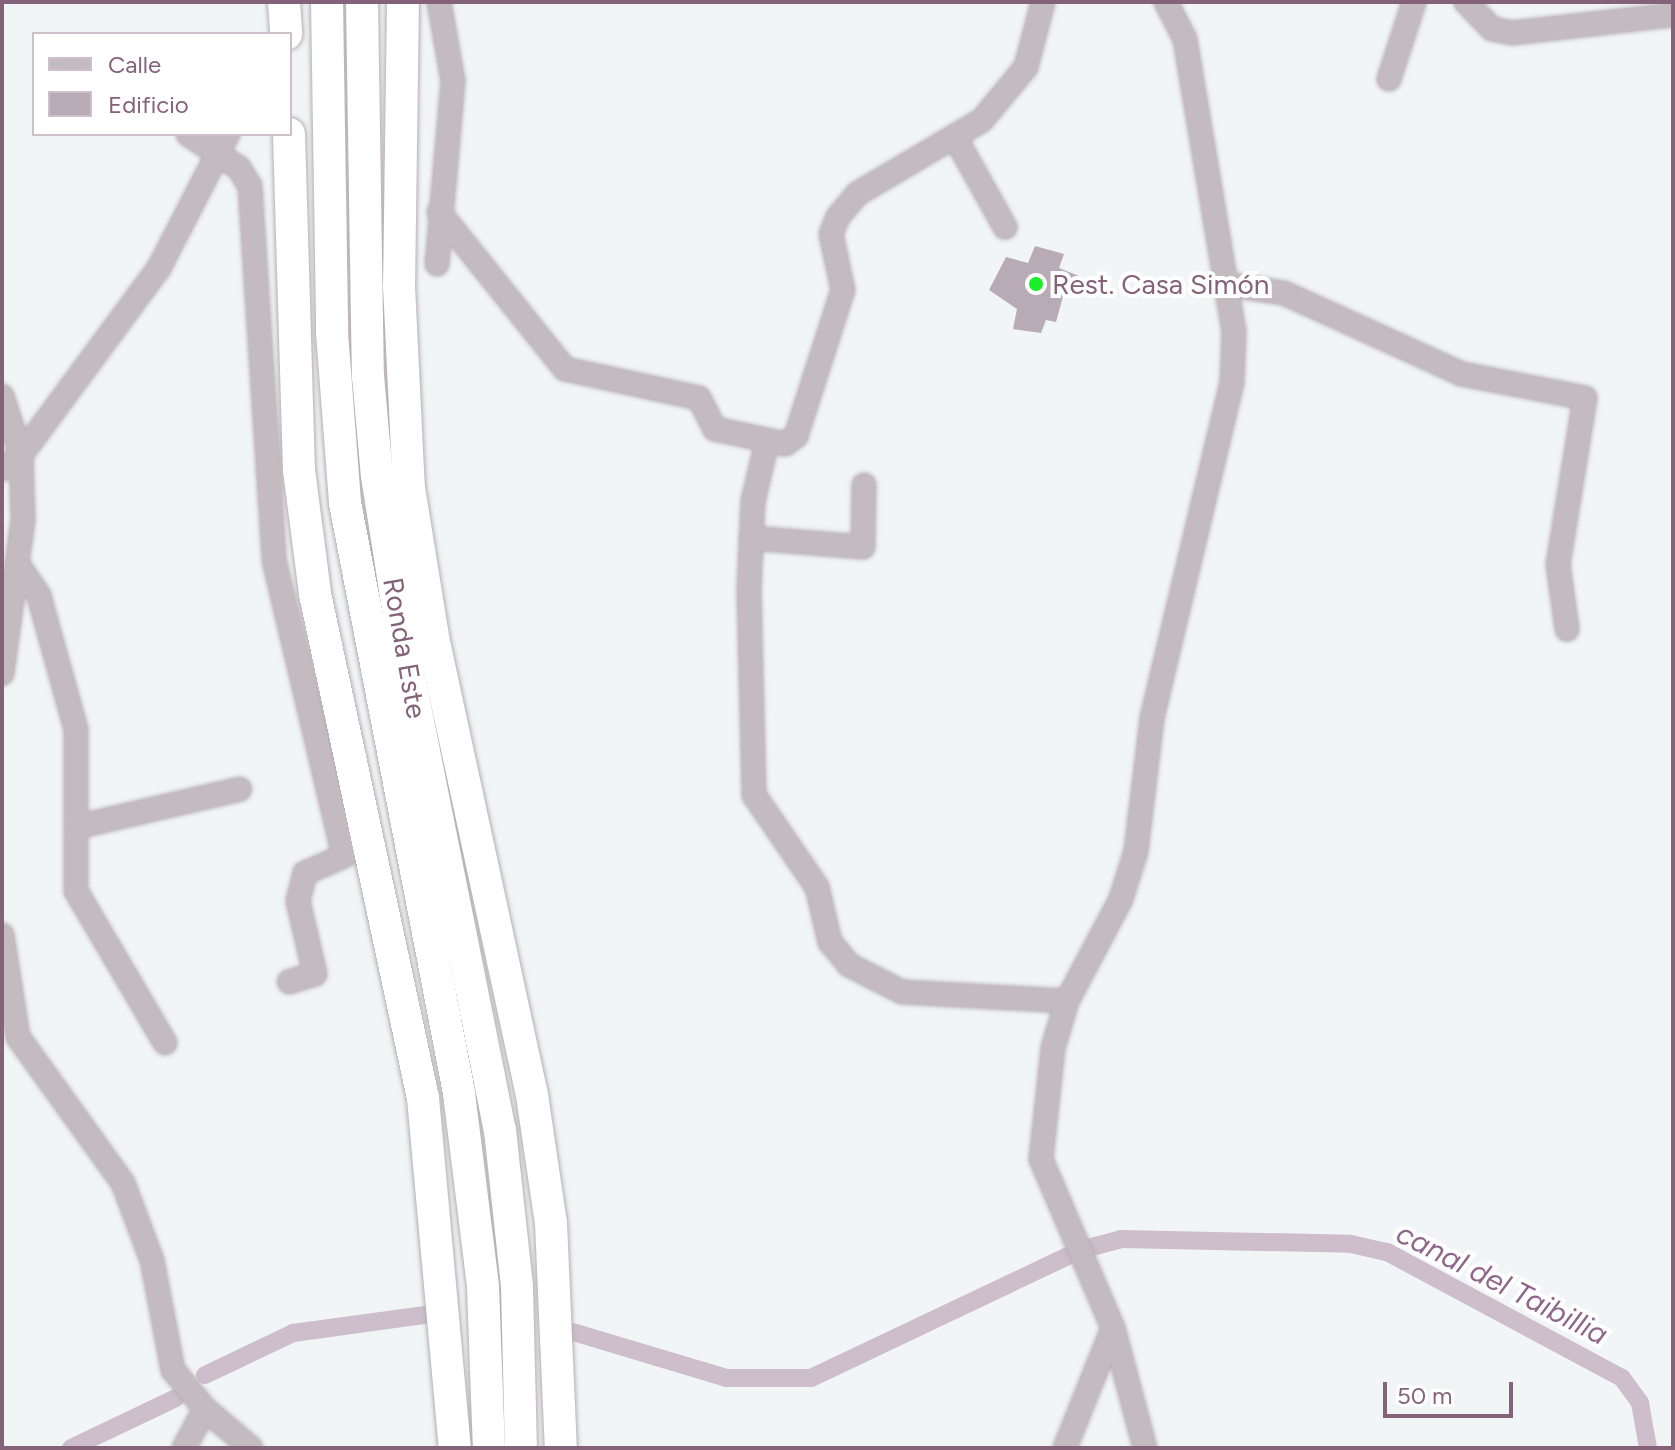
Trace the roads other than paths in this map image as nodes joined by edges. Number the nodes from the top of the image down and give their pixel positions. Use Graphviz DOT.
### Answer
graph roads {
  1 [pos="284,2"];
  2 [pos="307,2"];
  3 [pos="327,2"];
  4 [pos="362,2"];
  5 [pos="381,2"];
  6 [pos="403,2"];
  7 [pos="439,2"];
  8 [pos="1043,2"];
  9 [pos="1166,2"];
  10 [pos="1414,2"];
  11 [pos="1466,2"];
  12 [pos="1673,15"];
  13 [pos="286,32"];
  14 [pos="1389,79"];
  15 [pos="195,136"];
  16 [pos="289,136"];
  17 [pos="956,139"];
  18 [pos="223,144"];
  19 [pos="439,212"];
  20 [pos="365,218"];
  21 [pos="1005,227"];
  22 [pos="437,264"];
  23 [pos="1224,284"];
  24 [pos="2,396"];
  25 [pos="767,442"];
  26 [pos="340,447"];
  27 [pos="21,455"];
  28 [pos="2,469"];
  29 [pos="864,485"];
  30 [pos="751,538"];
  31 [pos="17,563"];
  32 [pos="1567,629"];
  33 [pos="2,674"];
  34 [pos="240,789"];
  35 [pos="76,827"];
  36 [pos="2,935"];
  37 [pos="289,982"];
  38 [pos="1067,1001"];
  39 [pos="165,1043"];
  40 [pos="1113,1328"];
  41 [pos="205,1409"];
  42 [pos="184,1448"];
  43 [pos="251,1448"];
  44 [pos="455,1448"];
  45 [pos="489,1448"];
  46 [pos="521,1448"];
  47 [pos="561,1448"];
  48 [pos="1065,1448"];
  49 [pos="1145,1448"];
  1 -- 13 [label="highway"];
  2 -- 26 [label="highway"];
  3 -- 26 [label="highway, Ronda Este"];
  4 -- 20 [label="highway, Ronda Este"];
  5 -- 20 [label="highway"];
  6 -- 47 [label="highway"];
  7 -- 19 [label="street"];
  8 -- 17 [label="street"];
  9 -- 23 [label="street"];
  10 -- 14 [label="street"];
  11 -- 12 [label="street"];
  15 -- 18 [label="street"];
  16 -- 44 [label="highway"];
  17 -- 21 [label="street"];
  17 -- 25 [label="street"];
  18 -- 27 [label="street"];
  18 -- 37 [label="street"];
  19 -- 22 [label="street"];
  19 -- 25 [label="street"];
  20 -- 46 [label="highway, Ronda Este"];
  23 -- 32 [label="street"];
  23 -- 38 [label="street"];
  24 -- 27 [label="street"];
  25 -- 30 [label="street"];
  26 -- 45 [label="highway, Ronda Este"];
  27 -- 28 [label="street"];
  27 -- 31 [label="street"];
  29 -- 30 [label="street"];
  30 -- 38 [label="street"];
  31 -- 33 [label="street"];
  31 -- 35 [label="street"];
  34 -- 35 [label="street"];
  35 -- 39 [label="street"];
  36 -- 41 [label="street"];
  38 -- 40 [label="street"];
  40 -- 48 [label="street"];
  40 -- 49 [label="street"];
  41 -- 42 [label="street"];
  41 -- 43 [label="street"];
}
